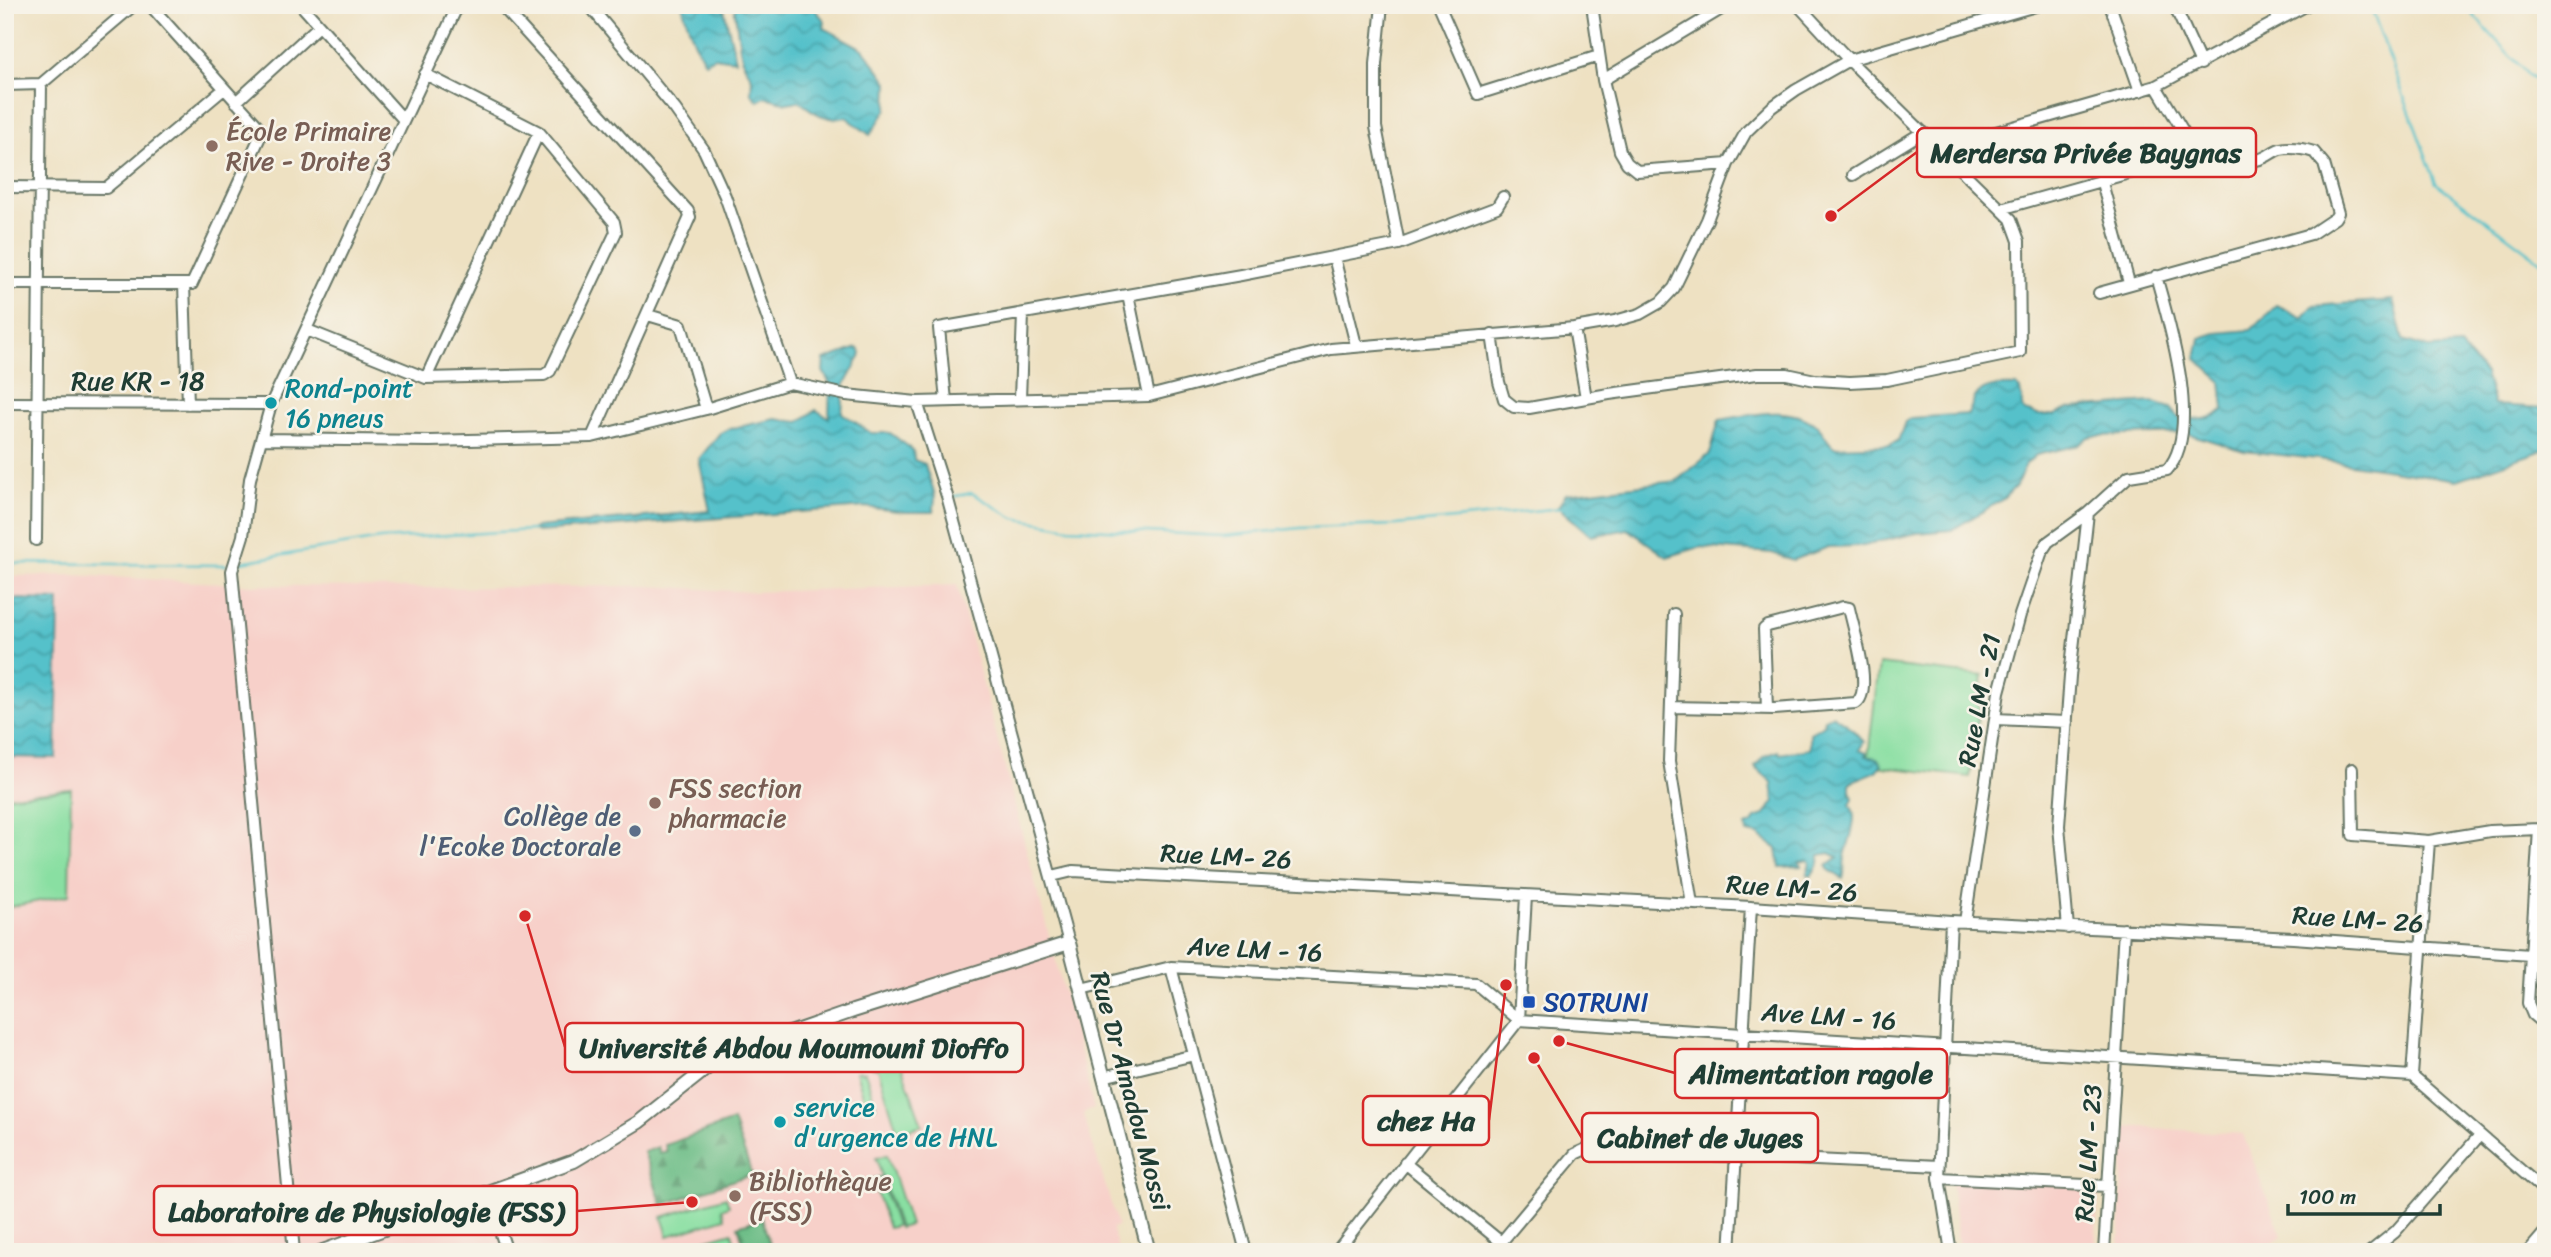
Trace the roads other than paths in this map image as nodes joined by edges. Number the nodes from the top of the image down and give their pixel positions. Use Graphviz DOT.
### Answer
graph roads {
  1 [pos="134,5"];
  2 [pos="150,5"];
  3 [pos="301,5"];
  4 [pos="458,5"];
  5 [pos="501,5"];
  6 [pos="589,5"];
  7 [pos="1382,5"];
  8 [pos="1439,5"];
  9 [pos="1592,5"];
  10 [pos="1728,5"];
  11 [pos="1798,5"];
  12 [pos="2039,5"];
  13 [pos="2110,5"];
  14 [pos="2174,5"];
  15 [pos="2271,5"];
  16 [pos="2306,5"];
  17 [pos="2279,20"];
  18 [pos="319,26"];
  19 [pos="1599,55"];
  20 [pos="1849,60"];
  21 [pos="2201,64"];
  22 [pos="425,75"];
  23 [pos="1602,80"];
  24 [pos="41,84"];
  25 [pos="5,85"];
  26 [pos="2156,86"];
  27 [pos="224,89"];
  28 [pos="2140,91"];
  29 [pos="236,102"];
  30 [pos="403,120"];
  31 [pos="539,132"];
  32 [pos="1923,132"];
  33 [pos="1940,148"];
  34 [pos="2197,154"];
  35 [pos="1728,164"];
  36 [pos="1853,175"];
  37 [pos="2101,179"];
  38 [pos="5,187"];
  39 [pos="40,187"];
  40 [pos="1503,197"];
  41 [pos="2001,209"];
  42 [pos="1399,244"];
  43 [pos="1334,257"];
  44 [pos="2156,276"];
  45 [pos="2129,283"];
  46 [pos="5,284"];
  47 [pos="39,284"];
  48 [pos="184,284"];
  49 [pos="2099,293"];
  50 [pos="1128,295"];
  51 [pos="1023,314"];
  52 [pos="648,315"];
  53 [pos="1574,328"];
  54 [pos="307,330"];
  55 [pos="1492,334"];
  56 [pos="1356,345"];
  57 [pos="426,378"];
  58 [pos="790,383"];
  59 [pos="1149,396"];
  60 [pos="1586,398"];
  61 [pos="1020,399"];
  62 [pos="946,401"];
  63 [pos="917,402"];
  64 [pos="5,403"];
  65 [pos="38,403"];
  66 [pos="188,404"];
  67 [pos="271,404"];
  68 [pos="706,409"];
  69 [pos="592,437"];
  70 [pos="262,439"];
  71 [pos="2088,513"];
  72 [pos="36,540"];
  73 [pos="1674,614"];
  74 [pos="1671,707"];
  75 [pos="1767,709"];
  76 [pos="1995,719"];
  77 [pos="2067,722"];
  78 [pos="2352,769"];
  79 [pos="2542,828"];
  80 [pos="2429,841"];
  81 [pos="1052,876"];
  82 [pos="2535,884"];
  83 [pos="2546,892"];
  84 [pos="1526,895"];
  85 [pos="1692,904"];
  86 [pos="1751,906"];
  87 [pos="1951,921"];
  88 [pos="1965,922"];
  89 [pos="2068,928"];
  90 [pos="2124,929"];
  91 [pos="1069,943"];
  92 [pos="2421,946"];
  93 [pos="2530,955"];
  94 [pos="1171,967"];
  95 [pos="1081,989"];
  96 [pos="1519,1020"];
  97 [pos="2546,1026"];
  98 [pos="1742,1034"];
  99 [pos="1944,1046"];
  100 [pos="1194,1055"];
  101 [pos="2118,1057"];
  102 [pos="2412,1076"];
  103 [pos="1102,1077"];
  104 [pos="2480,1135"];
  105 [pos="1736,1156"];
  106 [pos="1405,1163"];
  107 [pos="1939,1166"];
  108 [pos="1939,1178"];
  109 [pos="2107,1186"];
  110 [pos="487,1192"];
  111 [pos="2546,1192"];
  112 [pos="2546,1231"];
  113 [pos="1502,1242"];
  114 [pos="294,1252"];
  115 [pos="320,1252"];
  116 [pos="506,1252"];
  117 [pos="1149,1252"];
  118 [pos="1246,1252"];
  119 [pos="1336,1252"];
  120 [pos="1493,1252"];
  121 [pos="1730,1252"];
  122 [pos="1951,1252"];
  123 [pos="2104,1252"];
  124 [pos="2370,1252"];
  125 [pos="2529,1252"];
  1 -- 24 [label="street"];
  2 -- 27 [label="street"];
  3 -- 18 [label="street"];
  4 -- 22 [label="street"];
  5 -- 52 [label="street"];
  6 -- 58 [label="street"];
  7 -- 42 [label="street"];
  8 -- 19 [label="street"];
  9 -- 19 [label="street"];
  10 -- 23 [label="street"];
  11 -- 20 [label="street"];
  12 -- 20 [label="street"];
  13 -- 28 [label="street"];
  14 -- 21 [label="street"];
  15 -- 17 [label="street"];
  16 -- 17 [label="street"];
  17 -- 21 [label="street"];
  18 -- 29 [label="street"];
  18 -- 30 [label="street"];
  19 -- 23 [label="street"];
  20 -- 32 [label="street"];
  20 -- 35 [label="street"];
  21 -- 26 [label="street"];
  22 -- 30 [label="street"];
  22 -- 31 [label="street"];
  23 -- 35 [label="street"];
  24 -- 25 [label="street"];
  24 -- 39 [label="street"];
  26 -- 28 [label="street"];
  26 -- 34 [label="street"];
  27 -- 29 [label="street"];
  27 -- 39 [label="street"];
  28 -- 33 [label="street"];
  29 -- 48 [label="street"];
  30 -- 54 [label="street"];
  31 -- 57 [label="street"];
  31 -- 57 [label="street"];
  32 -- 33 [label="street"];
  32 -- 36 [label="street"];
  33 -- 41 [label="street"];
  34 -- 37 [label="street"];
  34 -- 44 [label="street"];
  35 -- 53 [label="street"];
  37 -- 41 [label="street"];
  37 -- 45 [label="street"];
  38 -- 39 [label="street"];
  39 -- 47 [label="street"];
  40 -- 42 [label="street"];
  41 -- 60 [label="street"];
  42 -- 43 [label="street"];
  43 -- 50 [label="street"];
  43 -- 56 [label="street"];
  44 -- 45 [label="street"];
  44 -- 71 [label="street, Rue LM - 21"];
  45 -- 49 [label="street"];
  46 -- 47 [label="street"];
  47 -- 48 [label="street"];
  47 -- 65 [label="street"];
  48 -- 66 [label="street"];
  50 -- 51 [label="street"];
  50 -- 59 [label="street"];
  51 -- 61 [label="street"];
  51 -- 62 [label="street"];
  52 -- 68 [label="street"];
  52 -- 69 [label="street"];
  53 -- 55 [label="street"];
  53 -- 60 [label="street"];
  54 -- 57 [label="street"];
  54 -- 67 [label="street"];
  55 -- 56 [label="street"];
  55 -- 60 [label="street"];
  56 -- 59 [label="street"];
  58 -- 63 [label="street"];
  58 -- 68 [label="street"];
  59 -- 61 [label="street"];
  61 -- 62 [label="street"];
  62 -- 63 [label="street"];
  63 -- 81 [label="street"];
  64 -- 65 [label="street, Rue KR - 18"];
  65 -- 66 [label="street, Rue KR - 18"];
  65 -- 72 [label="street"];
  66 -- 67 [label="street, Rue KR - 18"];
  67 -- 70 [label="street"];
  68 -- 69 [label="street"];
  69 -- 70 [label="street"];
  70 -- 114 [label="street"];
  71 -- 76 [label="street, Rue LM - 21"];
  71 -- 77 [label="street"];
  73 -- 74 [label="street"];
  74 -- 75 [label="street"];
  74 -- 85 [label="street"];
  75 -- 75 [label="street"];
  76 -- 77 [label="street"];
  76 -- 88 [label="street, Rue LM - 21"];
  77 -- 89 [label="street"];
  78 -- 80 [label="street"];
  79 -- 80 [label="street"];
  79 -- 82 [label="street"];
  80 -- 92 [label="street"];
  81 -- 84 [label="street, Rue LM- 26"];
  81 -- 91 [label="street"];
  82 -- 83 [label="street"];
  82 -- 93 [label="street"];
  84 -- 85 [label="street, Rue LM- 26"];
  84 -- 96 [label="street"];
  85 -- 86 [label="street, Rue LM- 26"];
  86 -- 87 [label="street, Rue LM- 26"];
  86 -- 98 [label="street"];
  87 -- 88 [label="street, Rue LM- 26"];
  87 -- 99 [label="street"];
  88 -- 89 [label="street, Rue LM- 26"];
  89 -- 90 [label="street, Rue LM- 26"];
  90 -- 92 [label="street, Rue LM- 26"];
  90 -- 101 [label="street, Rue LM - 23"];
  91 -- 95 [label="street, Rue Dr Amadou Mossi"];
  91 -- 110 [label="street"];
  92 -- 93 [label="street, Rue LM- 26"];
  92 -- 102 [label="street"];
  93 -- 97 [label="street"];
  94 -- 95 [label="street, Ave LM - 16"];
  94 -- 96 [label="street, Ave LM - 16"];
  94 -- 100 [label="street"];
  95 -- 103 [label="street, Rue Dr Amadou Mossi"];
  96 -- 98 [label="street, Ave LM - 16"];
  96 -- 106 [label="street"];
  98 -- 99 [label="street, Ave LM - 16"];
  98 -- 105 [label="street"];
  99 -- 101 [label="street, Ave LM - 16"];
  99 -- 107 [label="street"];
  100 -- 103 [label="street"];
  100 -- 118 [label="street"];
  101 -- 102 [label="street, Ave LM - 16"];
  101 -- 109 [label="street, Rue LM - 23"];
  102 -- 104 [label="street"];
  103 -- 117 [label="street, Rue Dr Amadou Mossi"];
  104 -- 111 [label="street"];
  104 -- 124 [label="street"];
  105 -- 107 [label="street"];
  105 -- 113 [label="street"];
  105 -- 121 [label="street"];
  106 -- 113 [label="street"];
  106 -- 119 [label="street"];
  107 -- 108 [label="street"];
  108 -- 109 [label="street"];
  108 -- 122 [label="street"];
  109 -- 123 [label="street, Rue LM - 23"];
  110 -- 115 [label="street"];
  110 -- 116 [label="street"];
  112 -- 125 [label="street"];
  113 -- 120 [label="street"];
}
